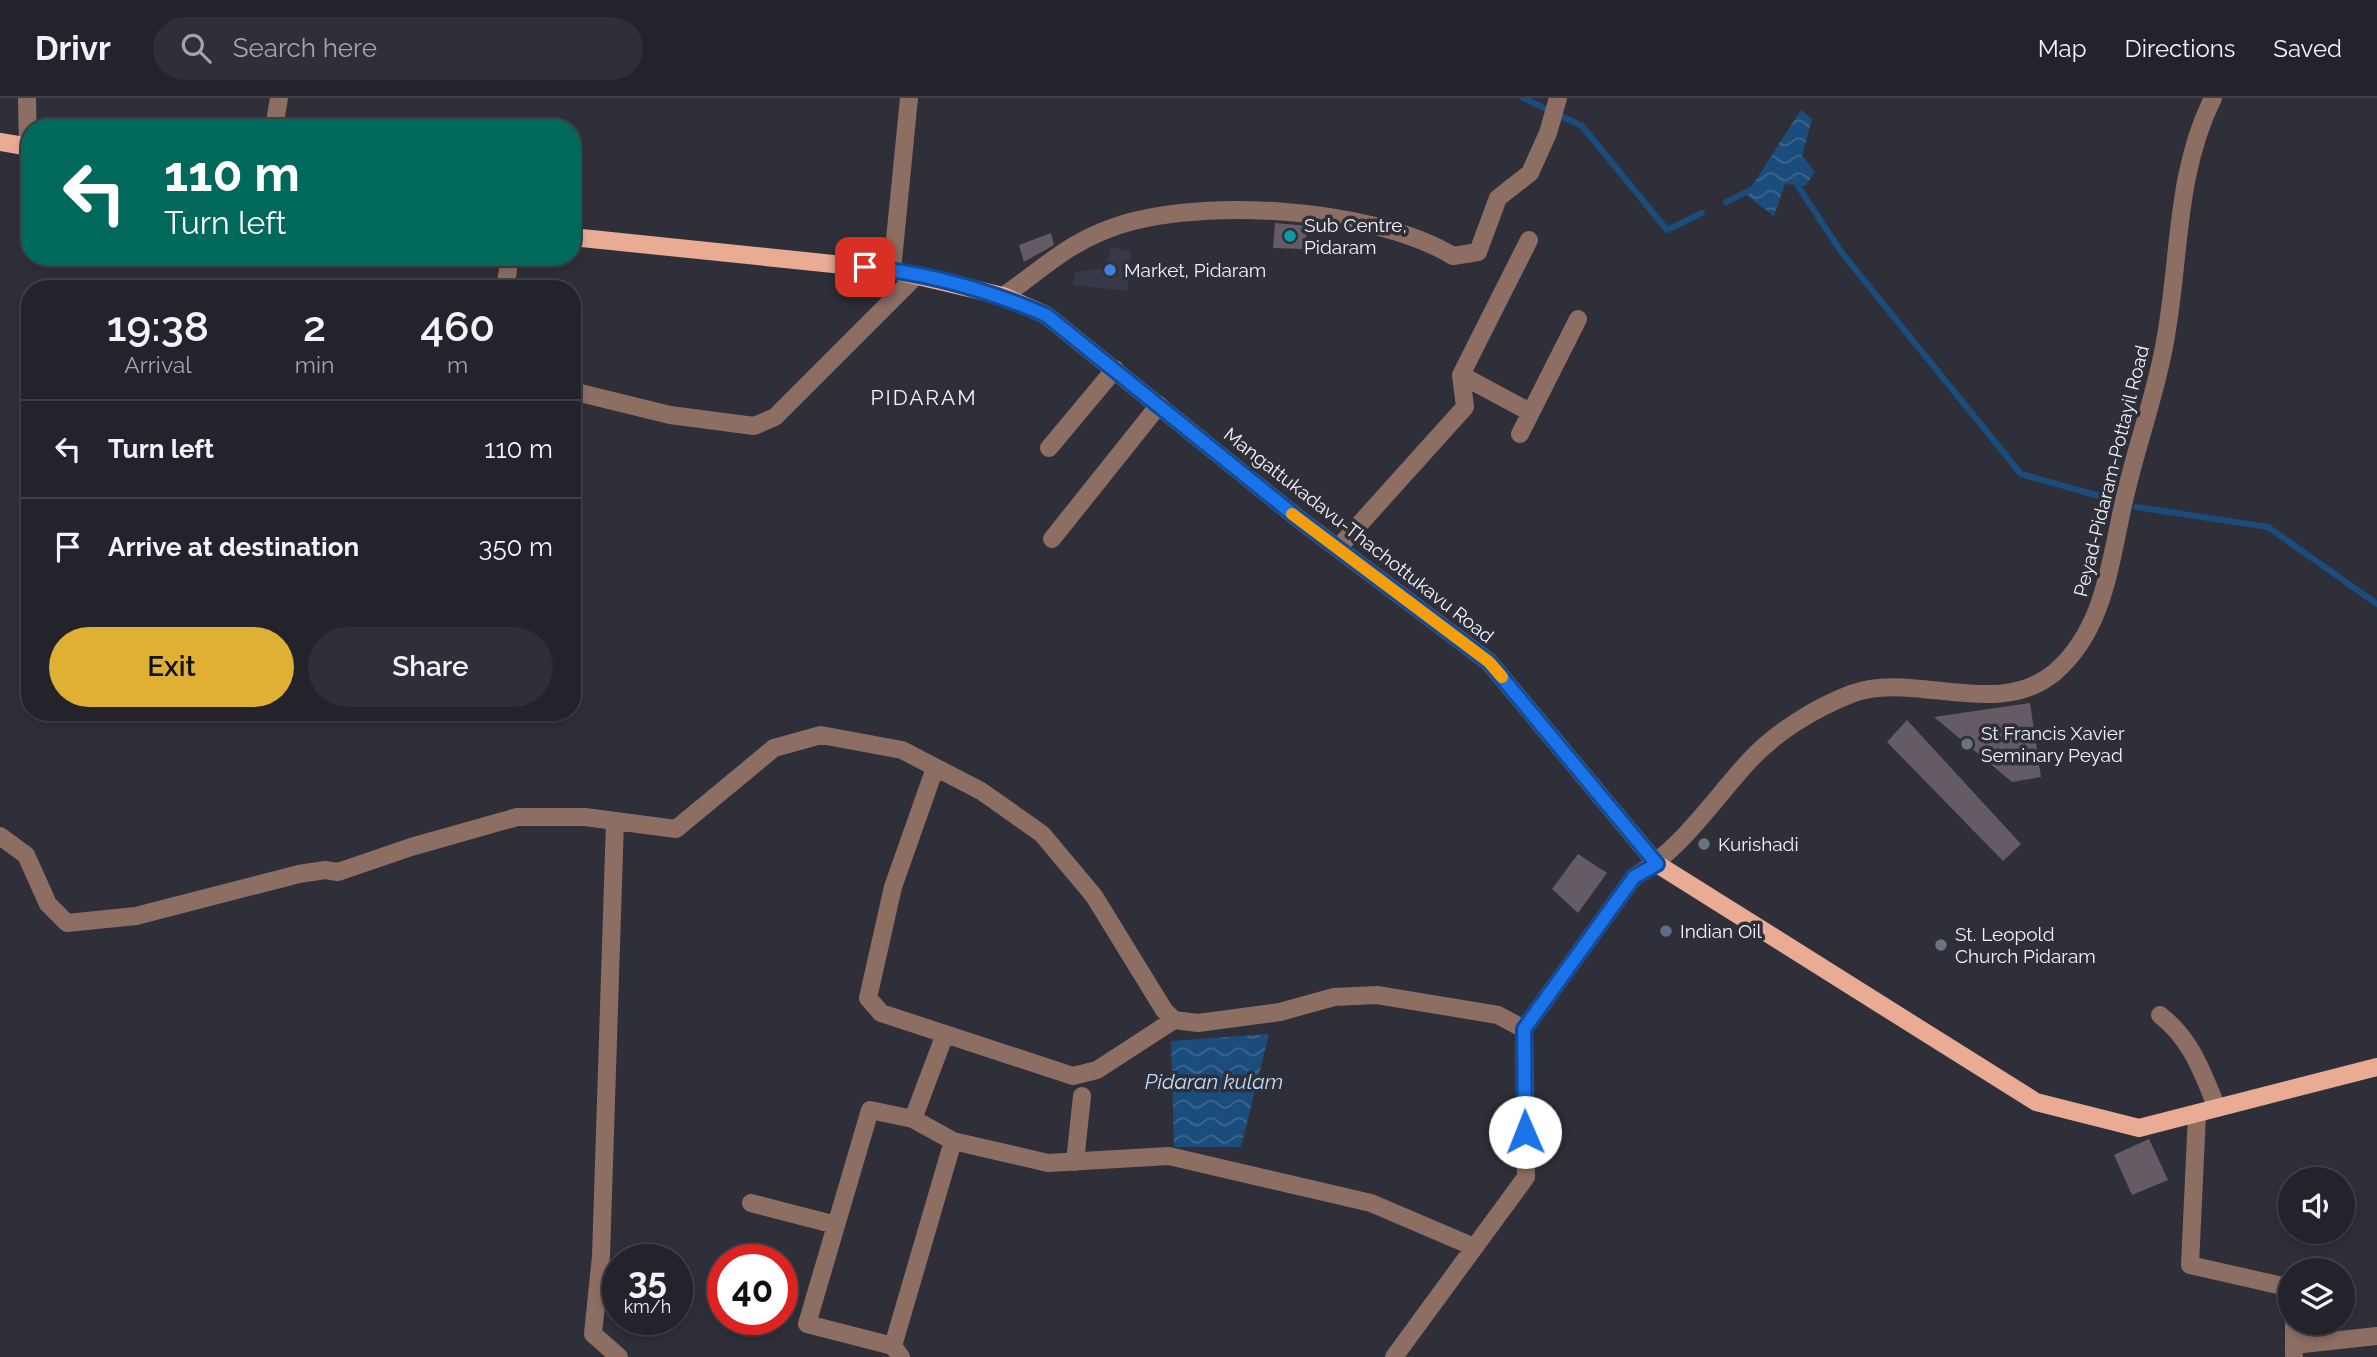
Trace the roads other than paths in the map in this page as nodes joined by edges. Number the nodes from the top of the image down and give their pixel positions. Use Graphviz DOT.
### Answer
graph roads {
  1 [pos="27,98"];
  2 [pos="279,98"];
  3 [pos="909,98"];
  4 [pos="1558,98"];
  5 [pos="2213,98"];
  6 [pos="28,119"];
  7 [pos="276,119"];
  8 [pos="0,142"];
  9 [pos="21,146"];
  10 [pos="581,238"];
  11 [pos="1529,240"];
  12 [pos="892,270"];
  13 [pos="916,276"];
  14 [pos="1003,296"];
  15 [pos="1578,319"];
  16 [pos="1115,369"];
  17 [pos="1461,375"];
  18 [pos="581,393"];
  19 [pos="1159,405"];
  20 [pos="1530,412"];
  21 [pos="1520,434"];
  22 [pos="1049,448"];
  23 [pos="1052,539"];
  24 [pos="1338,548"];
  25 [pos="935,768"];
  26 [pos="615,821"];
  27 [pos="0,836"];
  28 [pos="1657,864"];
  29 [pos="2160,1015"];
  30 [pos="1174,1020"];
  31 [pos="1524,1029"];
  32 [pos="945,1034"];
  33 [pos="2377,1068"];
  34 [pos="1083,1096"];
  35 [pos="2217,1108"];
  36 [pos="2197,1114"];
  37 [pos="913,1119"];
  38 [pos="953,1142"];
  39 [pos="1075,1162"];
  40 [pos="751,1203"];
  41 [pos="836,1225"];
  42 [pos="1474,1247"];
  43 [pos="2278,1285"];
  44 [pos="2377,1336"];
  45 [pos="897,1351"];
  46 [pos="2294,1351"];
  47 [pos="620,1357"];
  48 [pos="1394,1357"];
  1 -- 6 [label="street"];
  2 -- 7 [label="street"];
  3 -- 12 [label="street"];
  4 -- 14 [label="street"];
  5 -- 28 [label="street, Peyad-Pidaram-Pottayil Road"];
  8 -- 9 [label="main road"];
  10 -- 12 [label="main road, Mangattukadavu-Thachottukavu Road"];
  11 -- 17 [label="street"];
  12 -- 13 [label="main road, Mangattukadavu-Thachottukavu Road"];
  13 -- 14 [label="main road, Mangattukadavu-Thachottukavu Road"];
  13 -- 18 [label="street"];
  14 -- 16 [label="main road, Mangattukadavu-Thachottukavu Road"];
  15 -- 20 [label="street"];
  16 -- 19 [label="main road, Mangattukadavu-Thachottukavu Road"];
  16 -- 22 [label="street"];
  17 -- 20 [label="street"];
  17 -- 24 [label="street"];
  19 -- 23 [label="street"];
  19 -- 24 [label="main road, Mangattukadavu-Thachottukavu Road"];
  20 -- 21 [label="street"];
  24 -- 28 [label="main road, Mangattukadavu-Thachottukavu Road"];
  25 -- 26 [label="street"];
  25 -- 30 [label="street"];
  25 -- 32 [label="street"];
  26 -- 27 [label="street"];
  26 -- 47 [label="street"];
  28 -- 31 [label="street, Peyad-Pidaram-Pottayil Road"];
  28 -- 36 [label="main road, Mangattukadavu-Thachottukavu Road"];
  29 -- 35 [label="street"];
  30 -- 31 [label="street"];
  30 -- 32 [label="street"];
  31 -- 42 [label="street"];
  32 -- 37 [label="street"];
  33 -- 35 [label="main road, Mangattukadavu-Thachottukavu Road"];
  34 -- 39 [label="street"];
  35 -- 36 [label="main road, Mangattukadavu-Thachottukavu Road"];
  36 -- 43 [label="street"];
  37 -- 38 [label="street"];
  37 -- 41 [label="street"];
  38 -- 39 [label="street"];
  38 -- 45 [label="street"];
  39 -- 42 [label="street"];
  40 -- 41 [label="street"];
  41 -- 45 [label="street"];
  42 -- 48 [label="street"];
  44 -- 46 [label="street"];
}
